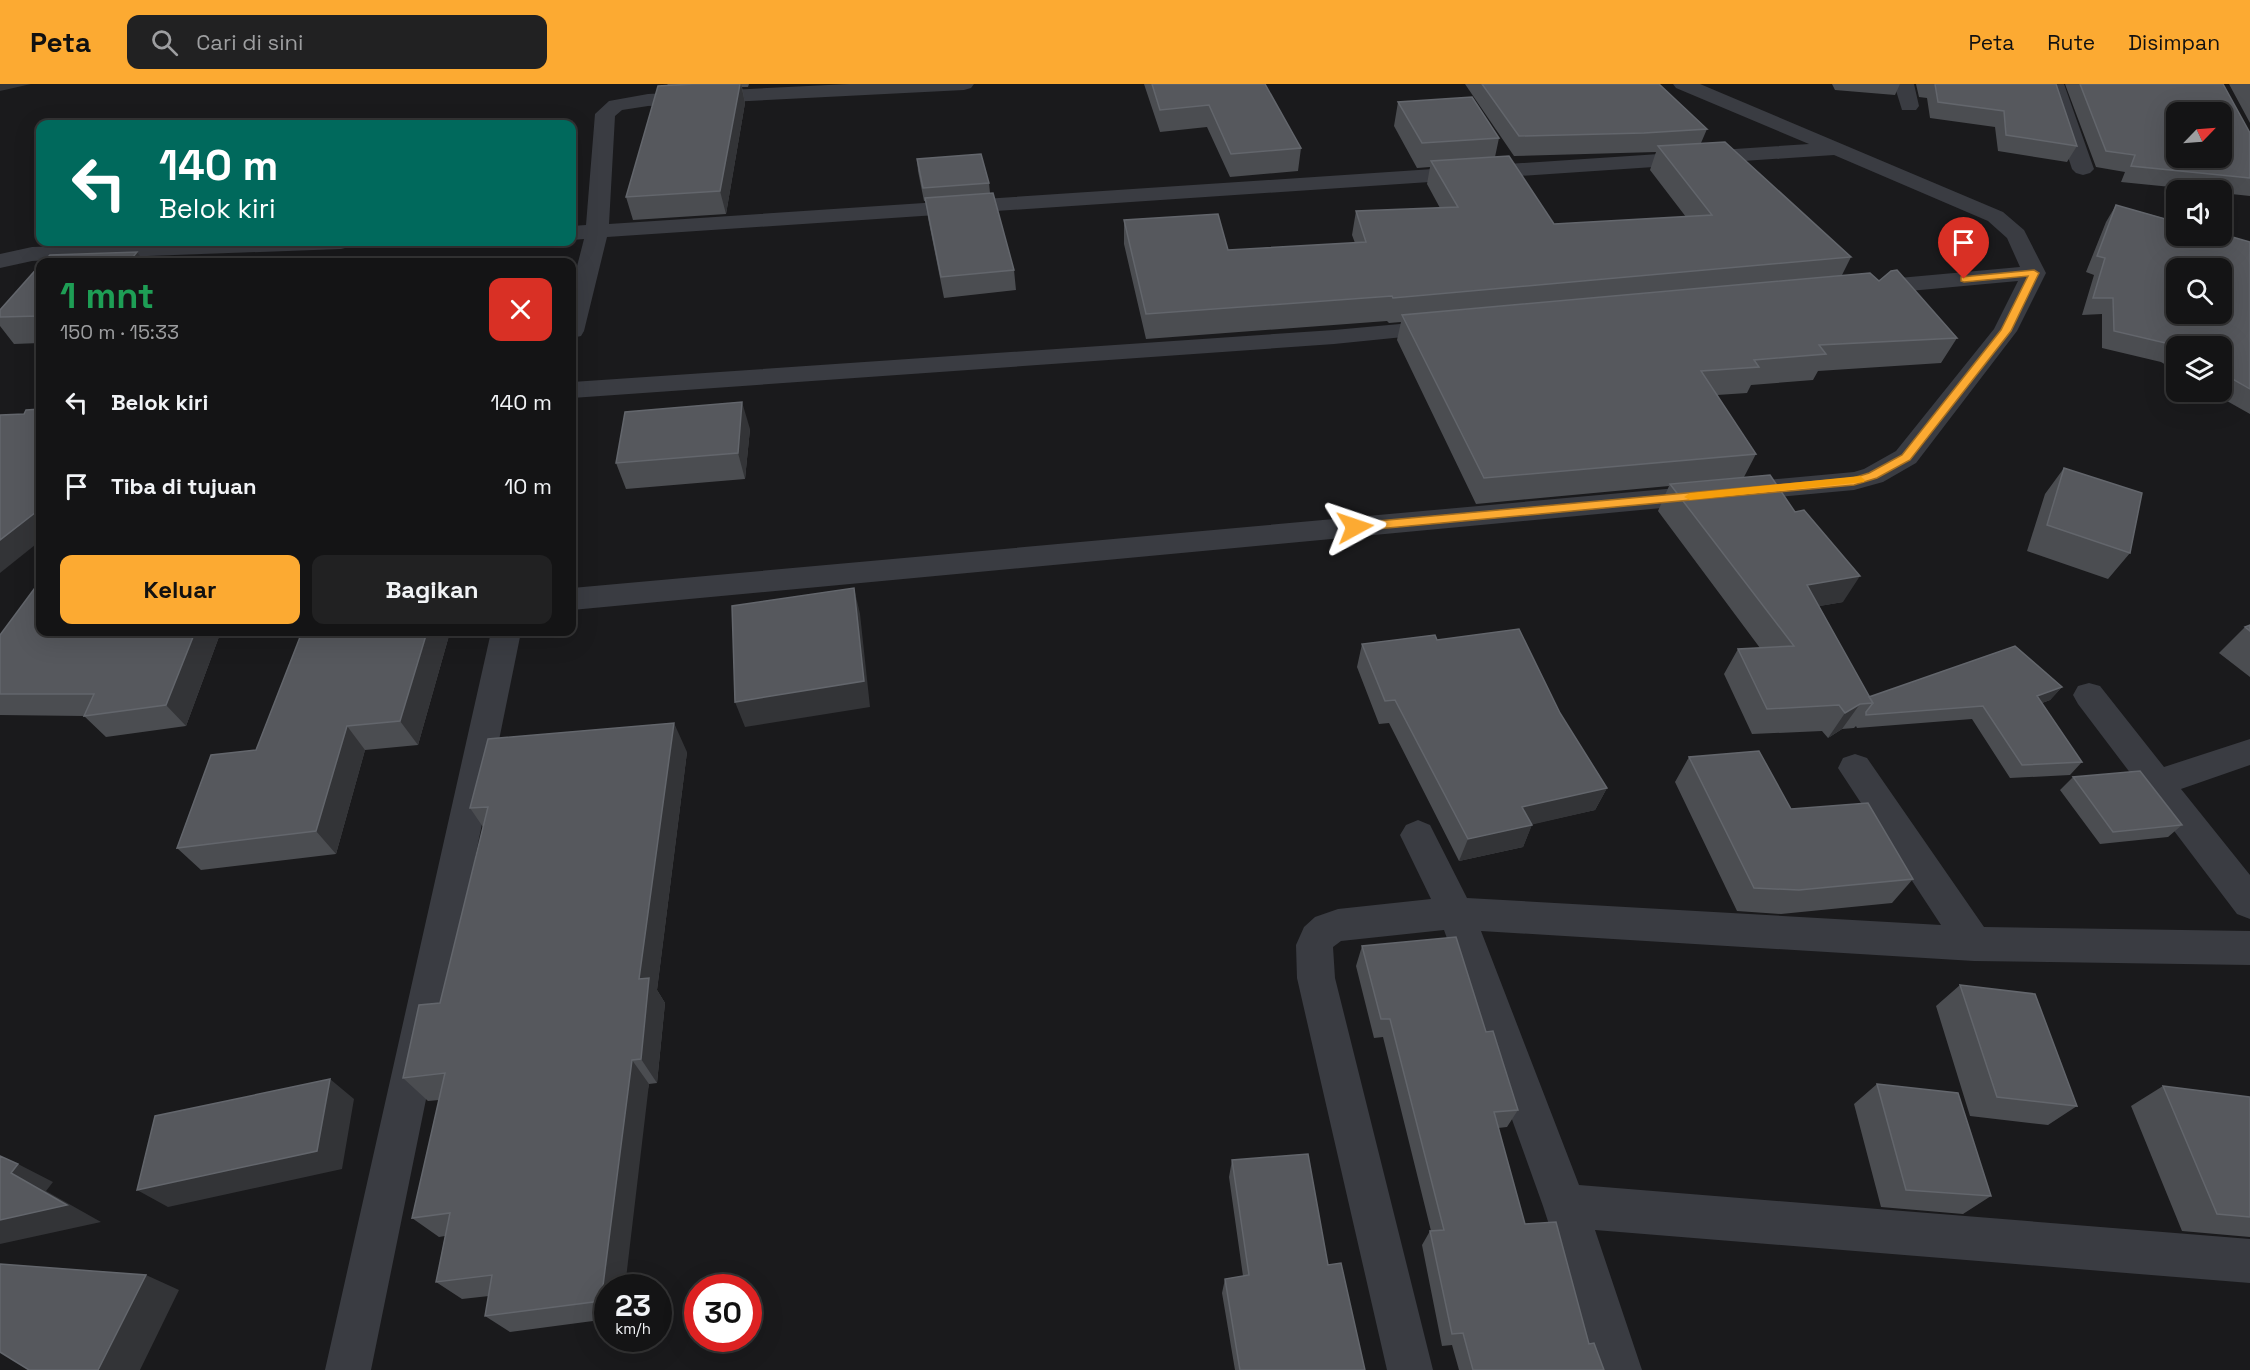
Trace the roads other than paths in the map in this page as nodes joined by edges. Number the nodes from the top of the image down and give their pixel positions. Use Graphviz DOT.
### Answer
graph roads {
  1 [pos="615,84"];
  2 [pos="948,84"];
  3 [pos="964,84"];
  4 [pos="1683,84"];
  5 [pos="1904,84"];
  6 [pos="2054,84"];
  7 [pos="632,102"];
  8 [pos="1909,106"];
  9 [pos="1838,148"];
  10 [pos="2083,169"];
  11 [pos="576,232"];
  12 [pos="597,232"];
  13 [pos="230,246"];
  14 [pos="0,261"];
  15 [pos="2034,273"];
  16 [pos="1844,290"];
  17 [pos="576,315"];
  18 [pos="1464,325"];
  19 [pos="576,390"];
  20 [pos="576,599"];
  21 [pos="505,636"];
  22 [pos="2089,695"];
  23 [pos="2250,752"];
  24 [pos="1855,768"];
  25 [pos="2157,783"];
  26 [pos="1418,835"];
  27 [pos="2250,903"];
  28 [pos="1456,913"];
  29 [pos="1974,944"];
  30 [pos="2250,948"];
  31 [pos="1565,1206"];
  32 [pos="2250,1261"];
  33 [pos="348,1370"];
  34 [pos="1410,1370"];
  35 [pos="1619,1370"];
  1 -- 7 [label="street"];
  2 -- 3 [label="street"];
  2 -- 7 [label="street"];
  4 -- 9 [label="street"];
  5 -- 8 [label="street"];
  6 -- 10 [label="street"];
  7 -- 12 [label="street"];
  9 -- 12 [label="street"];
  9 -- 15 [label="street"];
  11 -- 12 [label="street"];
  12 -- 17 [label="street"];
  13 -- 14 [label="street"];
  15 -- 16 [label="street"];
  15 -- 20 [label="street"];
  18 -- 19 [label="street"];
  21 -- 33 [label="street"];
  22 -- 25 [label="street"];
  23 -- 25 [label="street"];
  24 -- 29 [label="street"];
  25 -- 27 [label="street"];
  26 -- 28 [label="street"];
  28 -- 29 [label="street"];
  28 -- 31 [label="street"];
  28 -- 34 [label="street"];
  29 -- 30 [label="street"];
  31 -- 32 [label="street"];
  31 -- 35 [label="street"];
}
